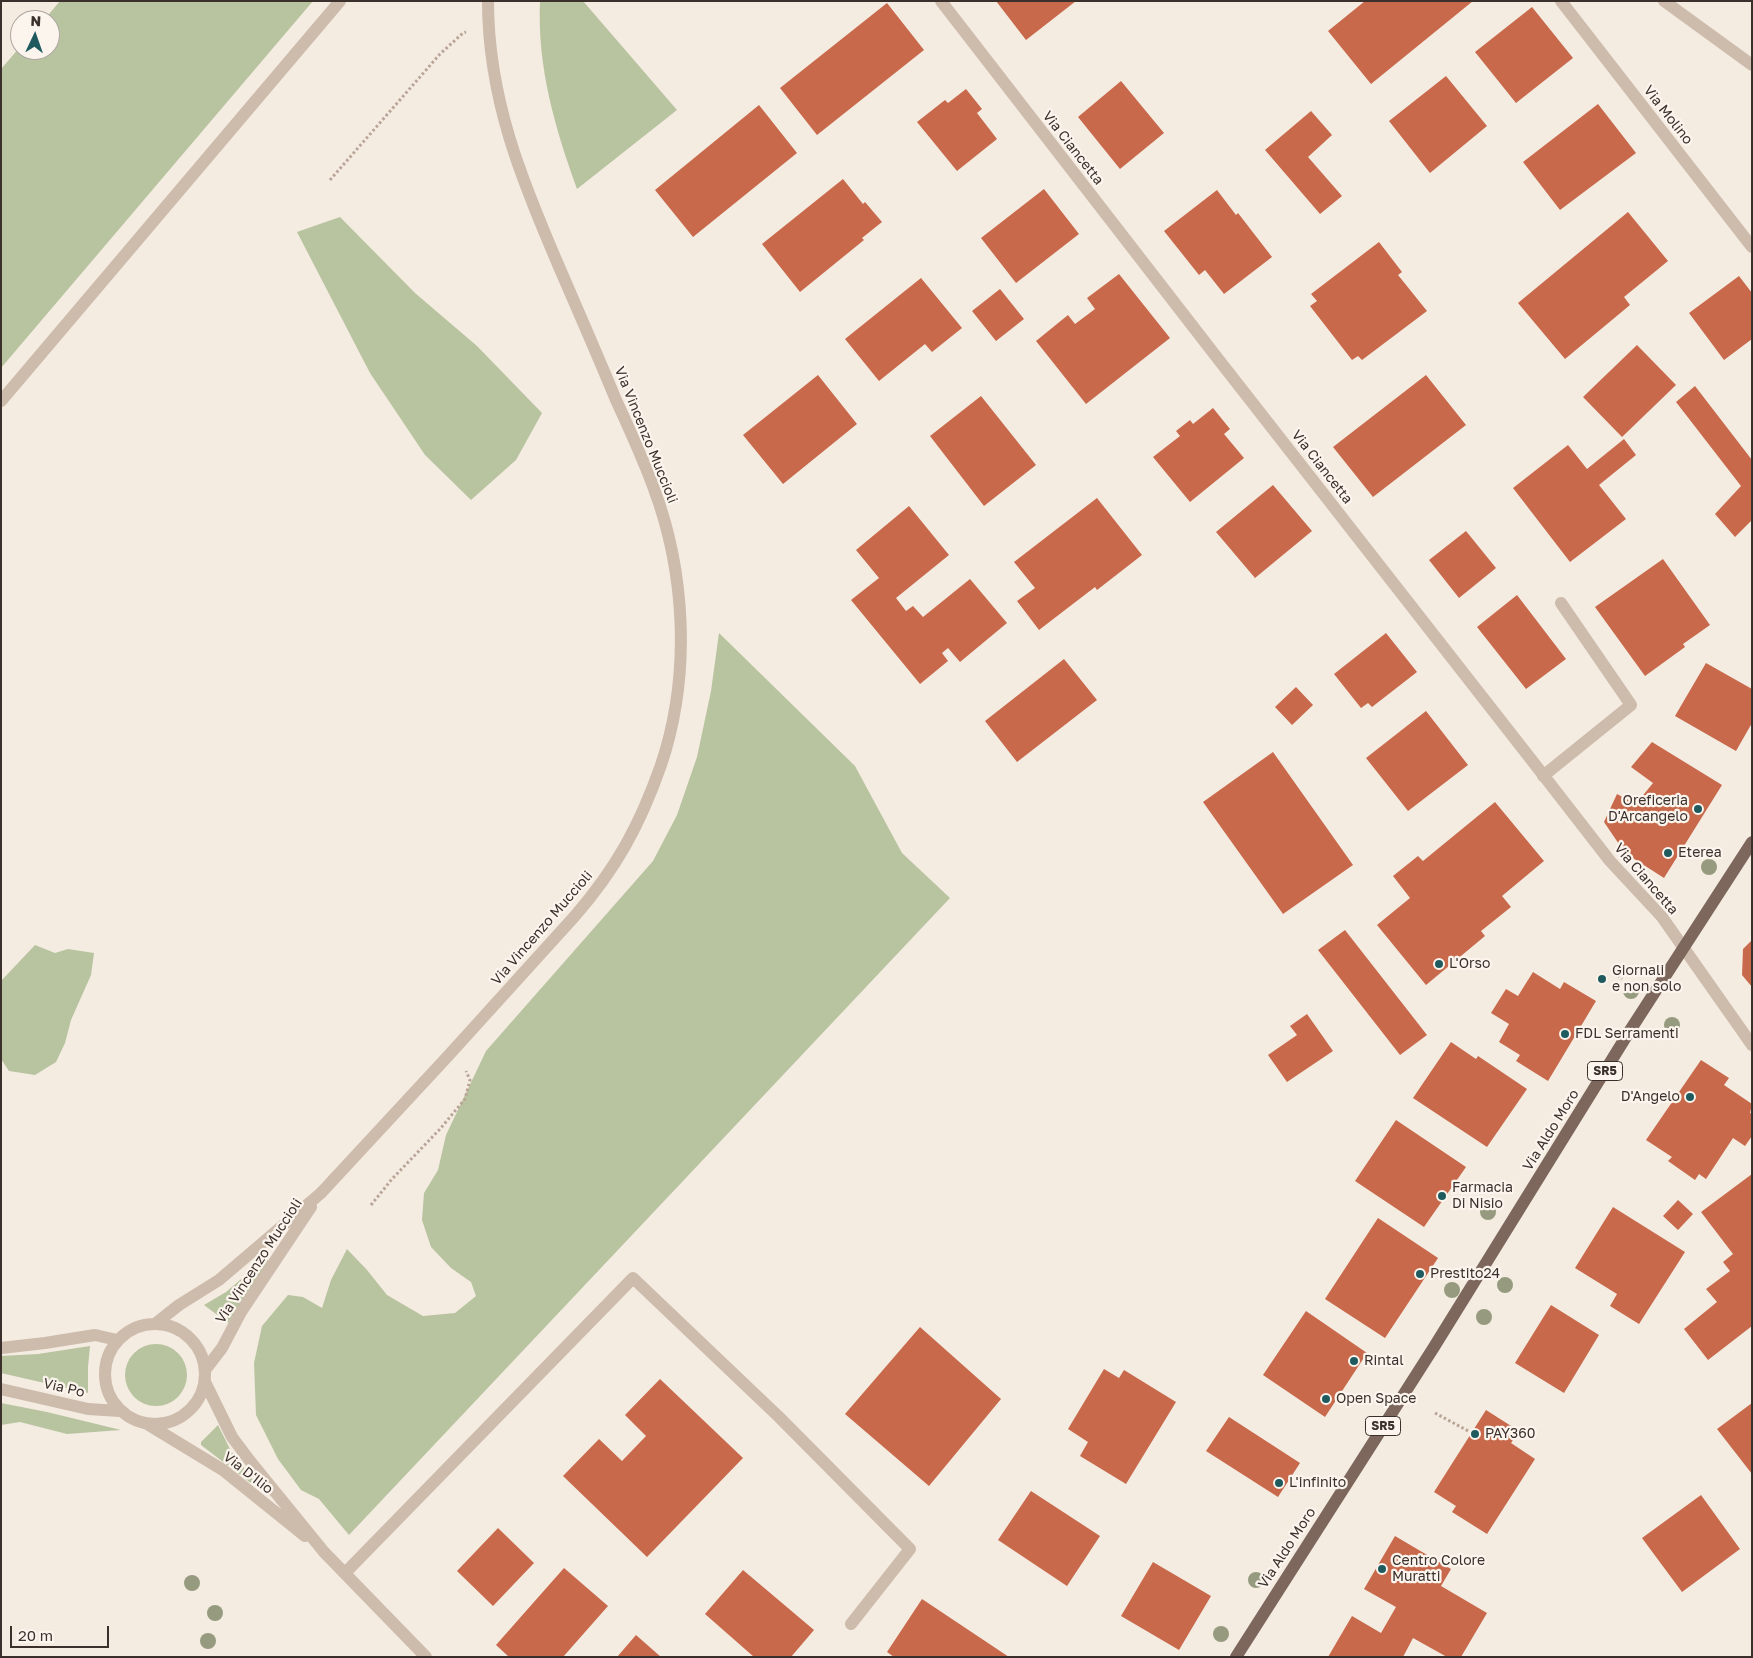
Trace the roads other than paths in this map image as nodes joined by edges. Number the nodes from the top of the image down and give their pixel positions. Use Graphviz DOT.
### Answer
graph roads {
  1 [pos="340,1"];
  2 [pos="488,1"];
  3 [pos="941,1"];
  4 [pos="1562,1"];
  5 [pos="1664,1"];
  6 [pos="1752,65"];
  7 [pos="1752,247"];
  8 [pos="1,401"];
  9 [pos="1561,602"];
  10 [pos="1543,776"];
  11 [pos="1752,842"];
  12 [pos="1684,948"];
  13 [pos="1752,1045"];
  14 [pos="321,1193"];
  15 [pos="155,1324"];
  16 [pos="118,1340"];
  17 [pos="1,1348"];
  18 [pos="205,1376"];
  19 [pos="1,1389"];
  20 [pos="120,1411"];
  21 [pos="149,1425"];
  22 [pos="324,1552"];
  23 [pos="345,1573"];
  24 [pos="851,1624"];
  25 [pos="426,1657"];
  26 [pos="1236,1657"];
  1 -- 8 [label="street"];
  2 -- 14 [label="street, Via Vincenzo Muccioli"];
  3 -- 10 [label="street, Via Ciancetta"];
  4 -- 7 [label="street, Via Molino"];
  5 -- 6 [label="street"];
  9 -- 10 [label="street"];
  10 -- 12 [label="street, Via Ciancetta"];
  11 -- 12 [label="main road, SR5"];
  12 -- 13 [label="street, Via Ciancetta"];
  12 -- 26 [label="main road, Via Aldo Moro / SR5"];
  14 -- 15 [label="street, Via Vincenzo Muccioli"];
  14 -- 18 [label="street, Via Vincenzo Muccioli"];
  15 -- 16 [label="street"];
  15 -- 18 [label="street"];
  16 -- 17 [label="street"];
  16 -- 20 [label="street"];
  18 -- 21 [label="street"];
  18 -- 22 [label="street, Via D'Ilio"];
  19 -- 20 [label="street, Via Po"];
  20 -- 21 [label="street"];
  21 -- 22 [label="street, Via D'Ilio"];
  22 -- 23 [label="street, Via D'Ilio"];
  23 -- 24 [label="street"];
  23 -- 25 [label="street, Via D'Ilio"];
}
